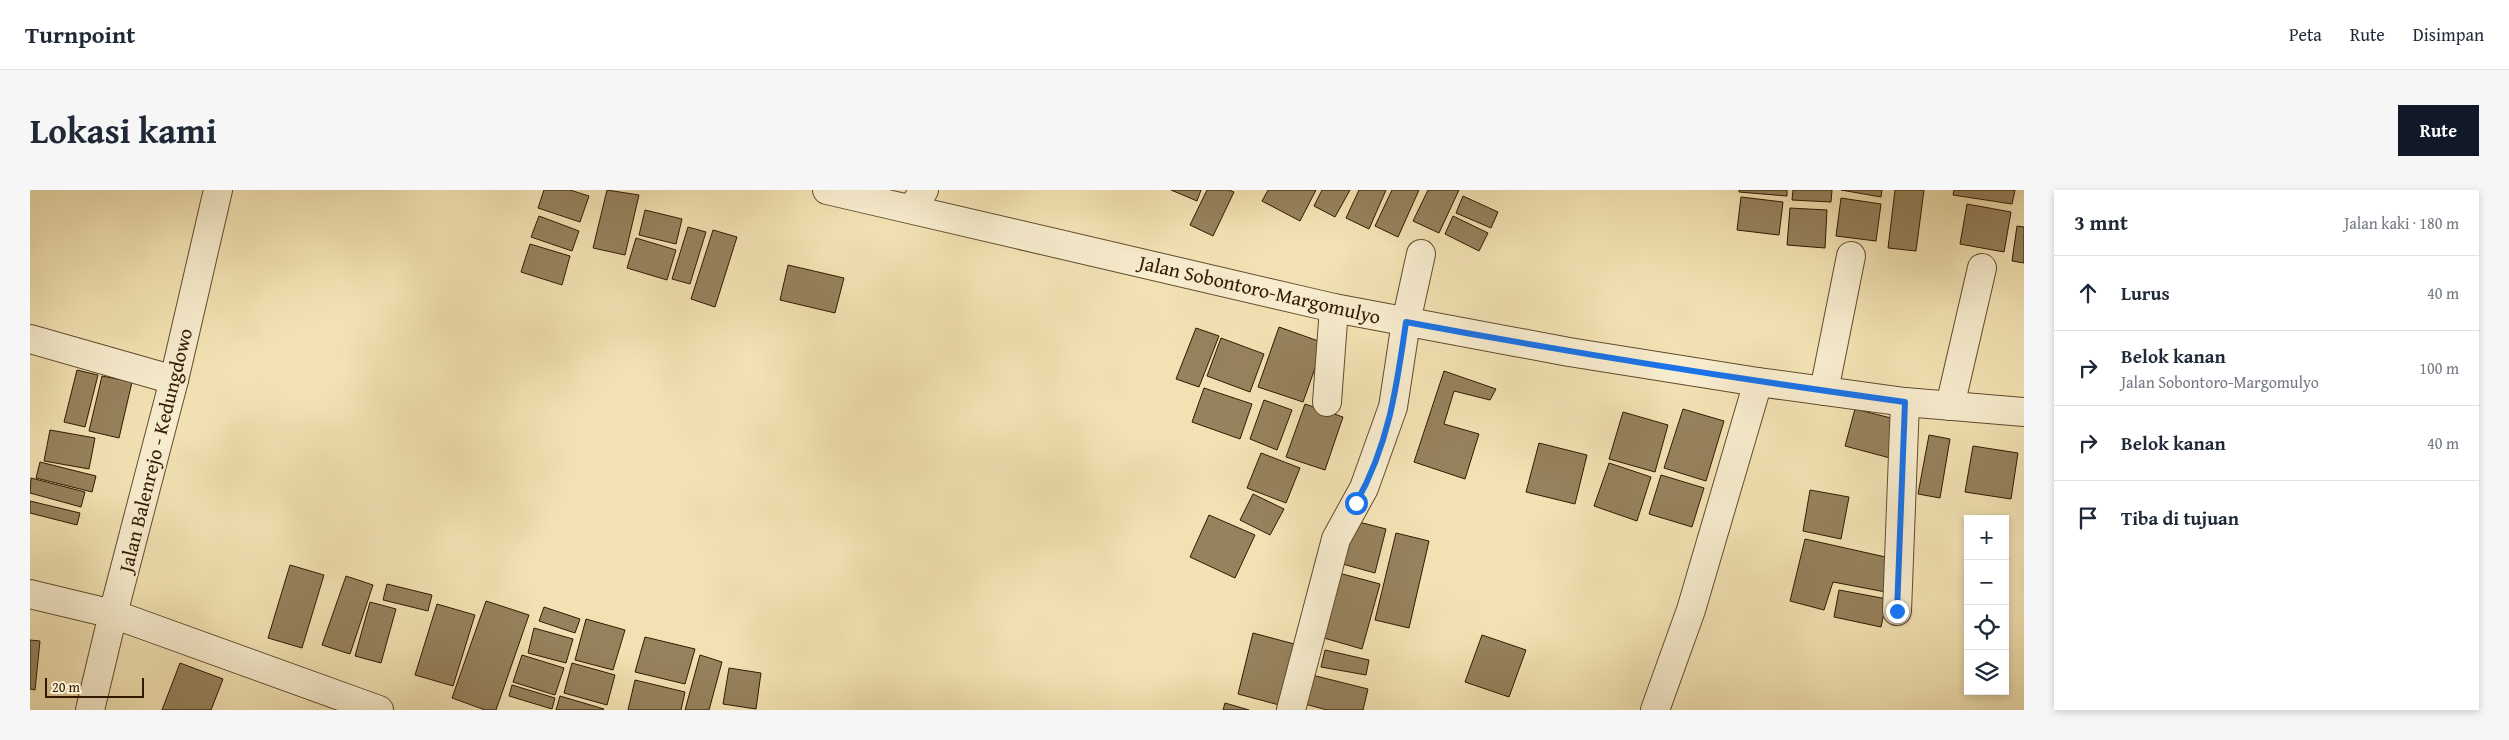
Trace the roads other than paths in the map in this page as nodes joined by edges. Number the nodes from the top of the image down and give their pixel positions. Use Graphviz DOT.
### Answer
graph roads {
  1 [pos="218,190"];
  2 [pos="827,190"];
  3 [pos="918,200"];
  4 [pos="1421,254"];
  5 [pos="1851,256"];
  6 [pos="1982,268"];
  7 [pos="1334,308"];
  8 [pos="1406,322"];
  9 [pos="30,339"];
  10 [pos="174,380"];
  11 [pos="1758,382"];
  12 [pos="1824,391"];
  13 [pos="1327,402"];
  14 [pos="1905,402"];
  15 [pos="1950,406"];
  16 [pos="2024,412"];
  17 [pos="30,594"];
  18 [pos="1897,611"];
  19 [pos="113,614"];
  20 [pos="90,710"];
  21 [pos="379,710"];
  22 [pos="1292,710"];
  23 [pos="1655,710"];
  1 -- 10 [label="street, Jalan Balenrejo - Kedungdowo"];
  2 -- 3 [label="street, Jalan Sobontoro-Margomulyo"];
  3 -- 7 [label="street, Jalan Sobontoro-Margomulyo"];
  4 -- 8 [label="street"];
  5 -- 12 [label="street"];
  6 -- 15 [label="street"];
  7 -- 8 [label="street, Jalan Sobontoro-Margomulyo"];
  7 -- 13 [label="street"];
  8 -- 11 [label="street, Jalan Sobontoro-Margomulyo"];
  8 -- 22 [label="street"];
  9 -- 10 [label="street"];
  10 -- 19 [label="street, Jalan Balenrejo - Kedungdowo"];
  11 -- 12 [label="street, Jalan Sobontoro-Margomulyo"];
  11 -- 23 [label="street"];
  12 -- 14 [label="street, Jalan Sobontoro-Margomulyo"];
  14 -- 15 [label="street, Jalan Sobontoro-Margomulyo"];
  14 -- 18 [label="street"];
  15 -- 16 [label="street, Jalan Sobontoro-Margomulyo"];
  17 -- 19 [label="street"];
  19 -- 20 [label="street, Jalan Balenrejo - Kedungdowo"];
  19 -- 21 [label="street"];
}
